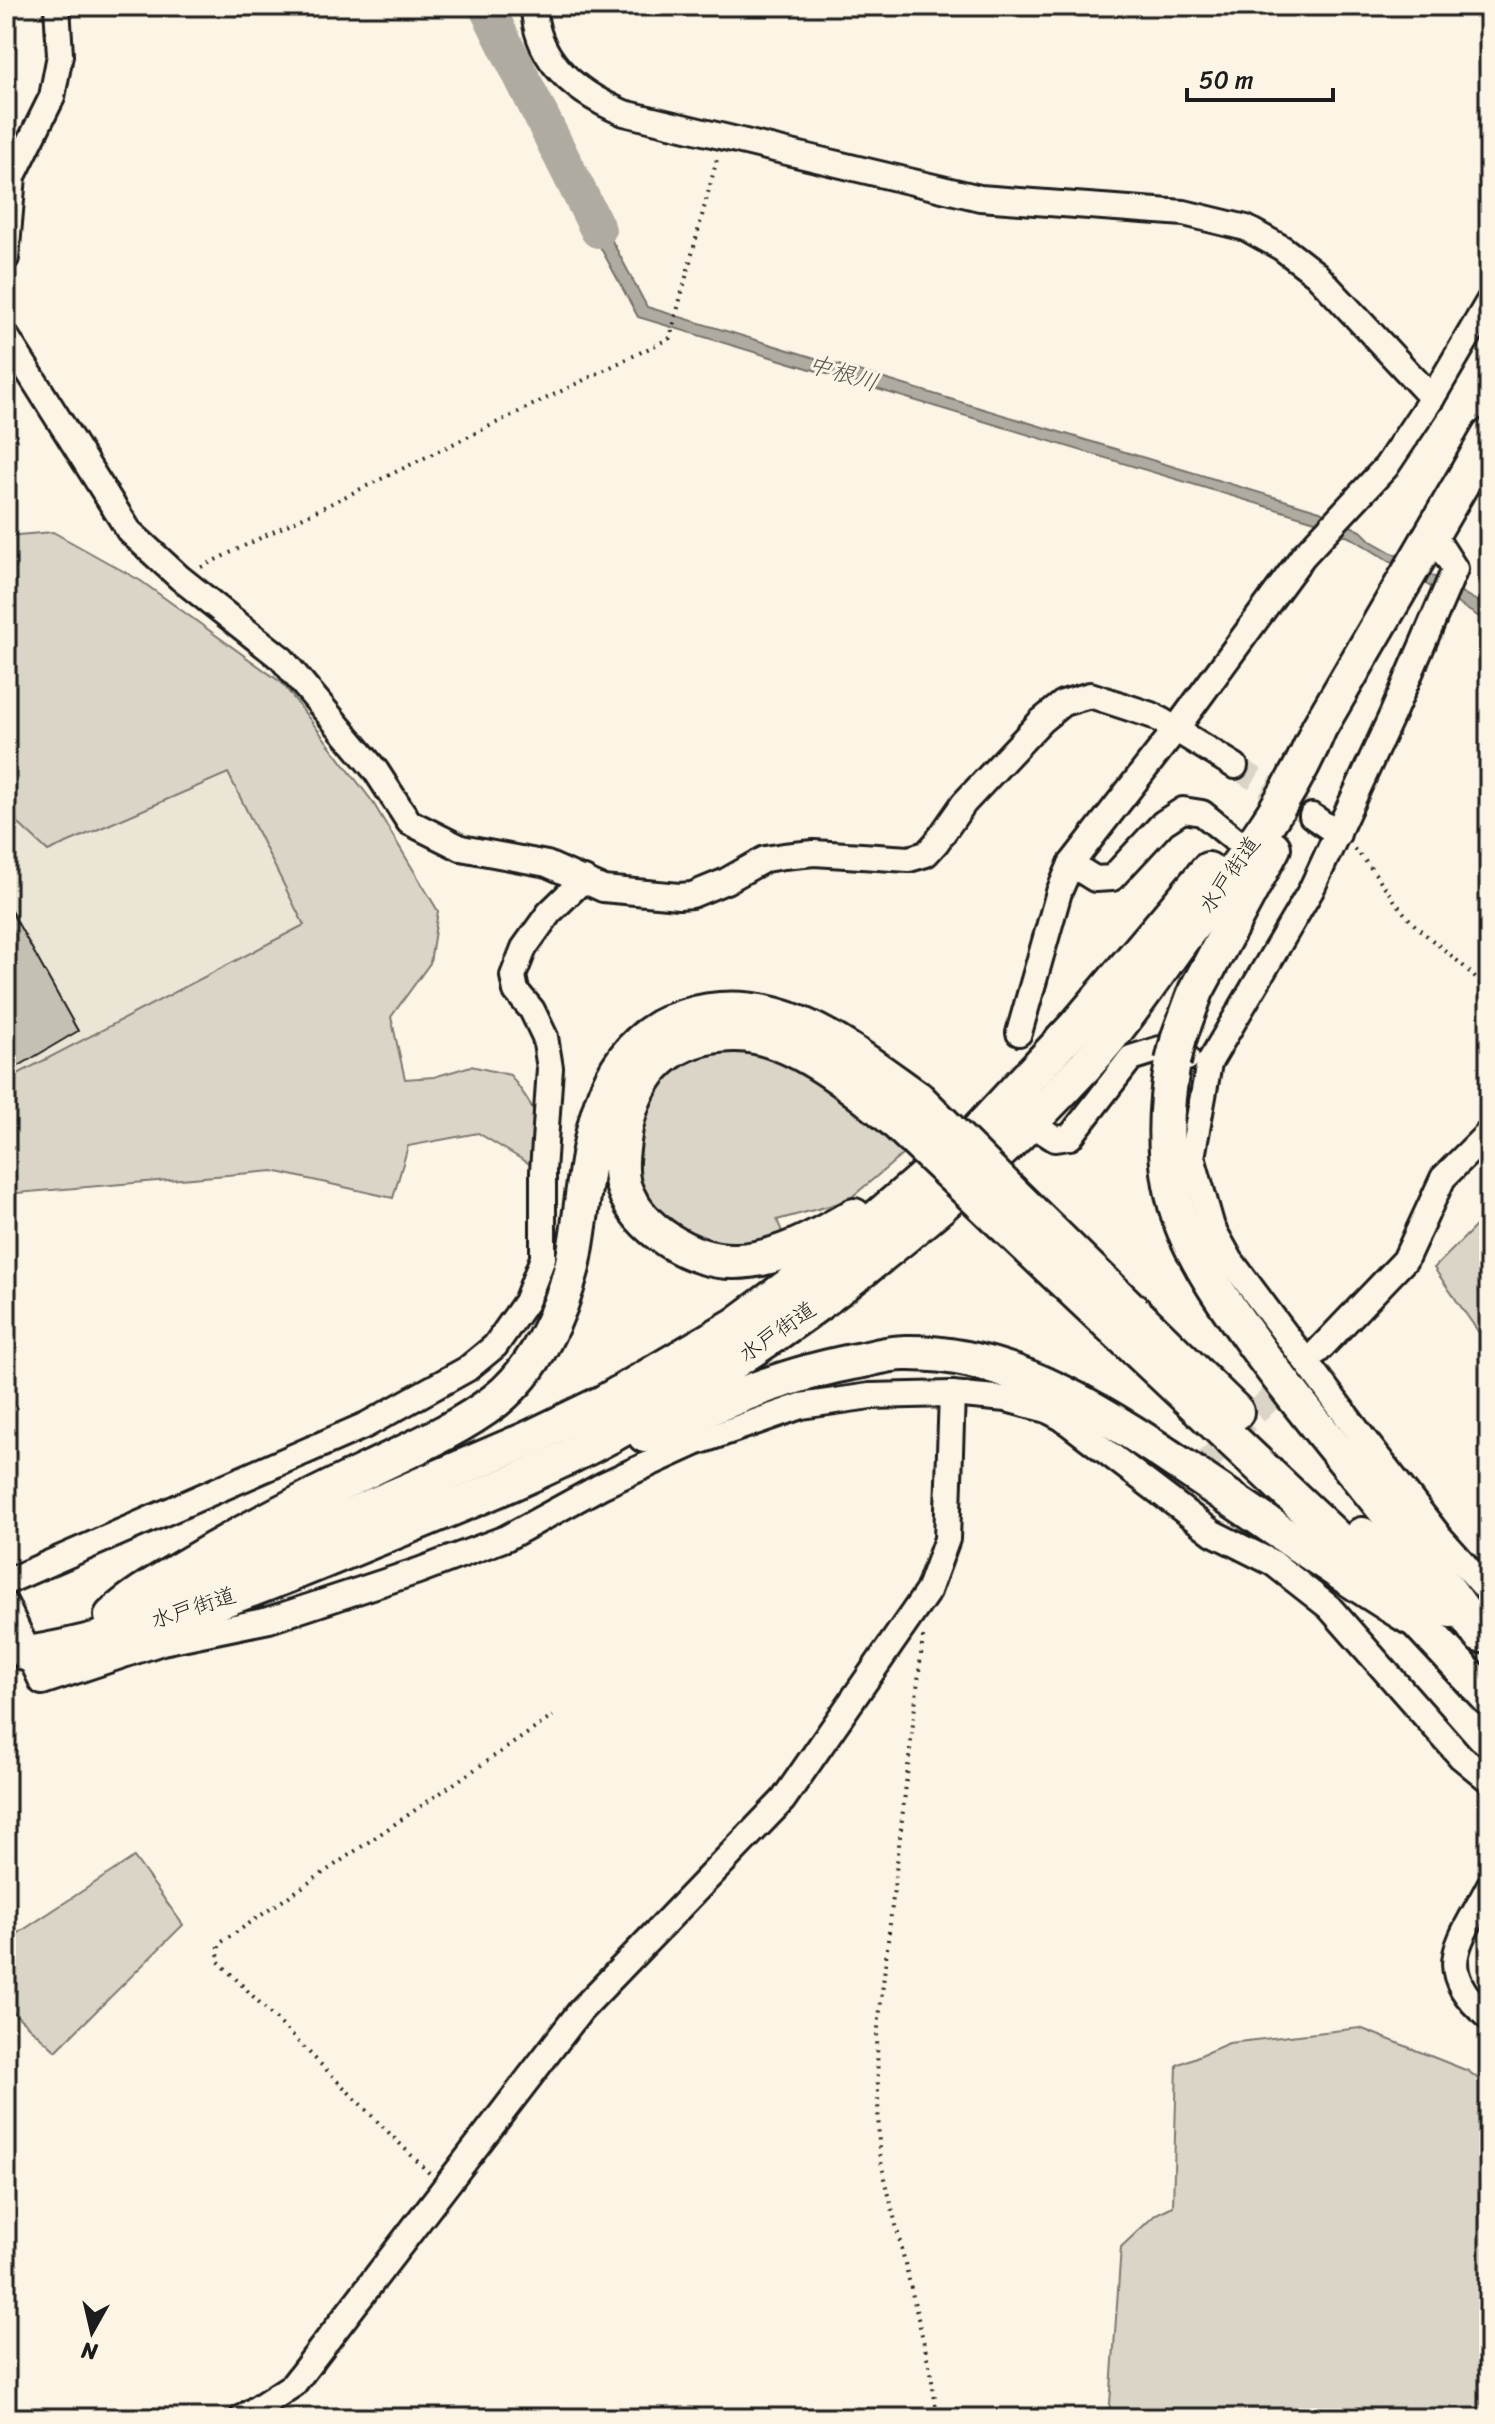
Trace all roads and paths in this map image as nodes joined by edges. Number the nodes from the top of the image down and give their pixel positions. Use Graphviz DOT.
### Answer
graph roads {
  1 [pos="57,6"];
  2 [pos="534,6"];
  3 [pos="723,137"];
  4 [pos="6,258"];
  5 [pos="1489,301"];
  6 [pos="6,336"];
  7 [pos="1432,398"];
  8 [pos="1489,436"];
  9 [pos="1434,536"];
  10 [pos="180,578"];
  11 [pos="1357,663"];
  12 [pos="1319,728"];
  13 [pos="1176,729"];
  14 [pos="1235,766"];
  15 [pos="1312,816"];
  16 [pos="1338,834"];
  17 [pos="1234,839"];
  18 [pos="1071,864"];
  19 [pos="584,879"];
  20 [pos="1489,996"];
  21 [pos="1019,1033"];
  22 [pos="1209,1063"];
  23 [pos="1026,1080"];
  24 [pos="905,1109"];
  25 [pos="1030,1123"];
  26 [pos="1489,1132"];
  27 [pos="1004,1205"];
  28 [pos="1318,1351"];
  29 [pos="952,1394"];
  30 [pos="444,1511"];
  31 [pos="6,1582"];
  32 [pos="928,1591"];
  33 [pos="1489,1592"];
  34 [pos="6,1605"];
  35 [pos="112,1616"];
  36 [pos="1410,1617"];
  37 [pos="1485,1639"];
  38 [pos="17,1657"];
  39 [pos="1489,1698"];
  40 [pos="553,1716"];
  41 [pos="1489,1780"];
  42 [pos="1489,1886"];
  43 [pos="1489,2018"];
  44 [pos="442,2186"];
  45 [pos="242,2418"];
  46 [pos="938,2418"];
  1 -- 4 [label="street"];
  2 -- 3 [label="street"];
  3 -- 7 [label="street"];
  3 -- 10 [label="path"];
  5 -- 7 [label="street"];
  6 -- 10 [label="street"];
  7 -- 13 [label="street"];
  8 -- 9 [label="highway, 水戸街道"];
  9 -- 11 [label="highway, 水戸街道"];
  9 -- 16 [label="street"];
  10 -- 19 [label="street"];
  11 -- 12 [label="highway, 水戸街道"];
  11 -- 37 [label="highway"];
  12 -- 17 [label="highway, 水戸街道"];
  12 -- 25 [label="highway, 水戸街道"];
  13 -- 14 [label="street"];
  13 -- 18 [label="street"];
  13 -- 19 [label="street"];
  15 -- 16 [label="street"];
  16 -- 20 [label="path"];
  16 -- 22 [label="street"];
  17 -- 18 [label="street"];
  17 -- 23 [label="highway, 水戸街道"];
  18 -- 21 [label="street"];
  19 -- 31 [label="street"];
  22 -- 25 [label="street"];
  22 -- 33 [label="street"];
  23 -- 24 [label="highway"];
  23 -- 35 [label="highway, 水戸街道"];
  24 -- 27 [label="highway, bridge"];
  24 -- 35 [label="highway"];
  25 -- 30 [label="highway, 水戸街道"];
  26 -- 28 [label="street"];
  27 -- 36 [label="highway"];
  27 -- 37 [label="highway"];
  29 -- 32 [label="street"];
  29 -- 38 [label="street"];
  29 -- 41 [label="street"];
  30 -- 36 [label="highway"];
  30 -- 38 [label="highway, 水戸街道"];
  32 -- 44 [label="street"];
  32 -- 46 [label="path"];
  34 -- 38 [label="street"];
  35 -- 38 [label="highway, 水戸街道"];
  36 -- 39 [label="highway"];
  40 -- 44 [label="path"];
  42 -- 43 [label="street"];
  44 -- 45 [label="street"];
}
